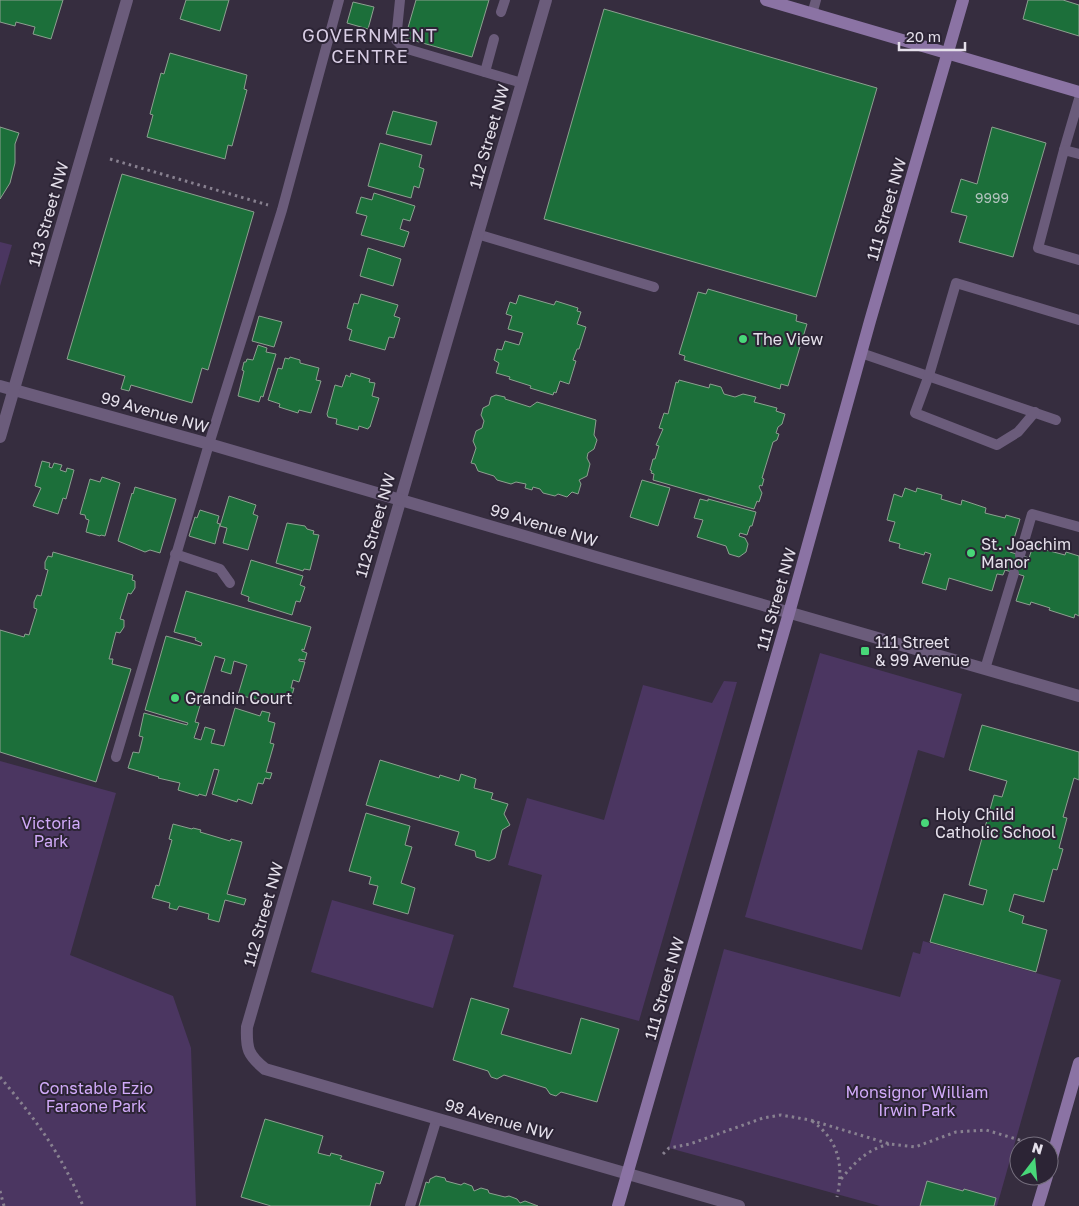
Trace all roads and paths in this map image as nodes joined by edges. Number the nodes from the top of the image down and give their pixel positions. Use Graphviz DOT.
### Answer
graph roads {
  1 [pos="127,0"];
  2 [pos="339,0"];
  3 [pos="400,0"];
  4 [pos="505,0"];
  5 [pos="546,0"];
  6 [pos="766,0"];
  7 [pos="816,0"];
  8 [pos="963,0"];
  9 [pos="501,12"];
  10 [pos="812,14"];
  11 [pos="494,39"];
  12 [pos="948,53"];
  13 [pos="485,72"];
  14 [pos="522,83"];
  15 [pos="1079,92"];
  16 [pos="1079,99"];
  17 [pos="1064,150"];
  18 [pos="1079,154"];
  19 [pos="110,159"];
  20 [pos="282,210"];
  21 [pos="477,234"];
  22 [pos="1079,260"];
  23 [pos="654,287"];
  24 [pos="1079,320"];
  25 [pos="861,353"];
  26 [pos="929,375"];
  27 [pos="0,386"];
  28 [pos="14,390"];
  29 [pos="1035,412"];
  30 [pos="1056,420"];
  31 [pos="0,438"];
  32 [pos="209,444"];
  33 [pos="400,499"];
  34 [pos="1079,528"];
  35 [pos="175,554"];
  36 [pos="1020,554"];
  37 [pos="1014,573"];
  38 [pos="230,584"];
  39 [pos="789,613"];
  40 [pos="985,669"];
  41 [pos="1079,696"];
  42 [pos="116,757"];
  43 [pos="253,1058"];
  44 [pos="1079,1063"];
  45 [pos="0,1077"];
  46 [pos="436,1118"];
  47 [pos="810,1120"];
  48 [pos="1058,1136"];
  49 [pos="1009,1137"];
  50 [pos="890,1144"];
  51 [pos="663,1154"];
  52 [pos="627,1173"];
  53 [pos="841,1179"];
  54 [pos="1043,1186"];
  55 [pos="0,1191"];
  56 [pos="837,1197"];
  57 [pos="4,1206"];
  58 [pos="83,1206"];
  59 [pos="410,1206"];
  60 [pos="618,1206"];
  61 [pos="739,1206"];
  62 [pos="1038,1206"];
  1 -- 28 [label="street, 113 Street NW"];
  2 -- 20 [label="lane"];
  3 -- 13 [label="lane"];
  4 -- 9 [label="lane"];
  5 -- 14 [label="street, 112 Street NW"];
  6 -- 10 [label="street"];
  7 -- 10 [label="lane"];
  8 -- 12 [label="street, 111 Street NW"];
  10 -- 12 [label="street"];
  11 -- 13 [label="lane"];
  12 -- 15 [label="street"];
  12 -- 25 [label="street, 111 Street NW"];
  13 -- 14 [label="lane"];
  14 -- 21 [label="street, 112 Street NW"];
  16 -- 17 [label="lane"];
  17 -- 18 [label="lane"];
  17 -- 22 [label="lane"];
  19 -- 20 [label="path"];
  20 -- 32 [label="lane"];
  21 -- 23 [label="lane"];
  21 -- 33 [label="street, 112 Street NW"];
  24 -- 26 [label="lane"];
  25 -- 26 [label="lane"];
  25 -- 39 [label="street, 111 Street NW"];
  26 -- 29 [label="lane"];
  26 -- 29 [label="lane"];
  27 -- 28 [label="street, 99 Avenue NW"];
  28 -- 31 [label="street, 113 Street NW"];
  28 -- 32 [label="street, 99 Avenue NW"];
  29 -- 30 [label="lane"];
  32 -- 33 [label="street, 99 Avenue NW"];
  32 -- 35 [label="lane"];
  33 -- 39 [label="street, 99 Avenue NW"];
  33 -- 43 [label="street, 112 Street NW"];
  34 -- 36 [label="lane"];
  35 -- 38 [label="lane"];
  35 -- 42 [label="lane"];
  37 -- 40 [label="lane"];
  39 -- 40 [label="street, 99 Avenue NW"];
  39 -- 52 [label="street, 111 Street NW"];
  40 -- 41 [label="street, 99 Avenue NW"];
  43 -- 46 [label="street, 98 Avenue NW"];
  44 -- 48 [label="street"];
  45 -- 58 [label="path"];
  46 -- 52 [label="street, 98 Avenue NW"];
  46 -- 59 [label="lane"];
  47 -- 50 [label="path"];
  47 -- 51 [label="path"];
  47 -- 53 [label="path"];
  49 -- 50 [label="path"];
  50 -- 53 [label="path"];
  52 -- 60 [label="street, 111 Street NW"];
  52 -- 61 [label="street, 98 Avenue NW"];
  53 -- 56 [label="path"];
  54 -- 62 [label="street"];
  55 -- 57 [label="path"];
}
